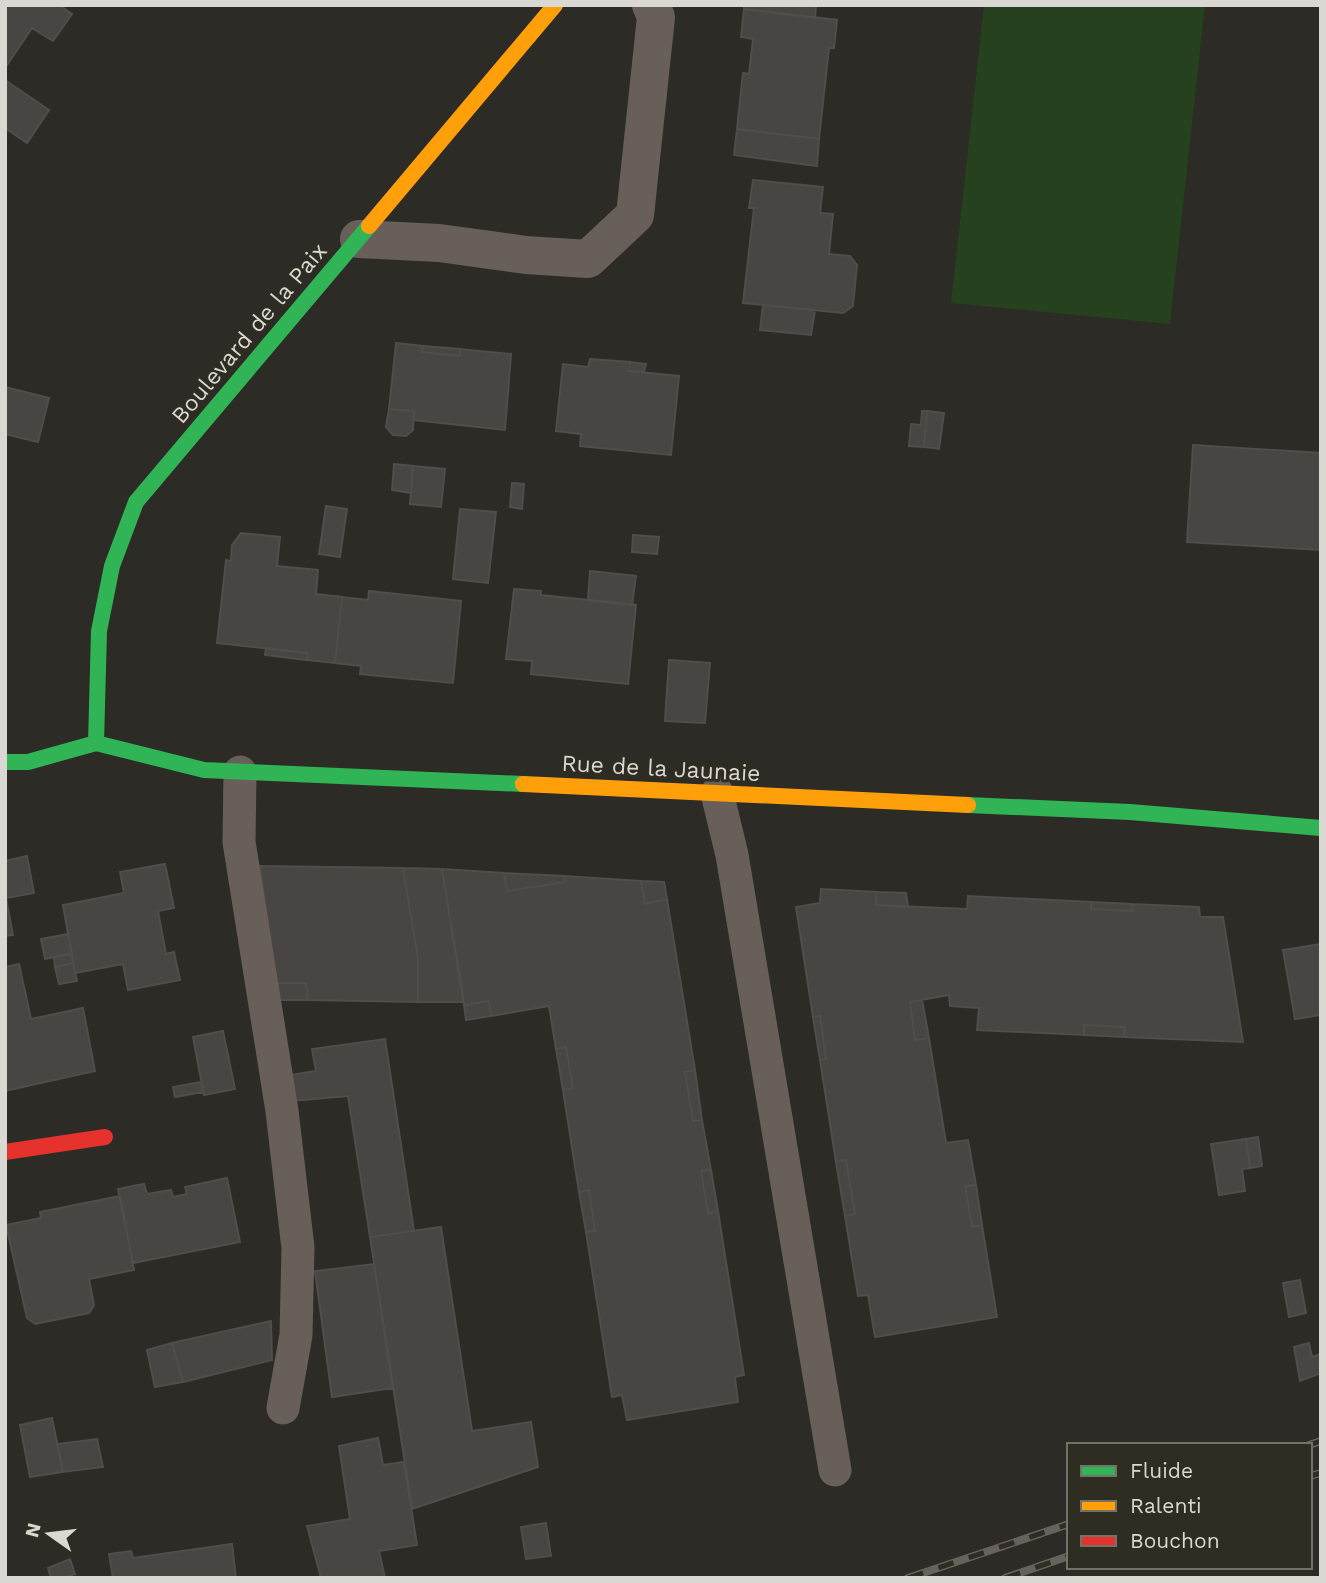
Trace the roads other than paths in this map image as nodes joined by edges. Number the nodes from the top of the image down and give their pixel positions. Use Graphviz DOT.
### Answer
graph roads {
  1 [pos="555,5"];
  2 [pos="651,5"];
  3 [pos="359,239"];
  4 [pos="96,743"];
  5 [pos="5,762"];
  6 [pos="240,772"];
  7 [pos="717,793"];
  8 [pos="1321,828"];
  9 [pos="105,1137"];
  10 [pos="5,1152"];
  11 [pos="283,1408"];
  12 [pos="835,1470"];
  1 -- 3 [label="street, Boulevard de la Paix"];
  2 -- 3 [label="street"];
  3 -- 4 [label="street, Boulevard de la Paix"];
  4 -- 5 [label="street, Rue de la Jaunaie"];
  4 -- 6 [label="street, Rue de la Jaunaie"];
  6 -- 7 [label="street, Rue de la Jaunaie"];
  6 -- 11 [label="lane"];
  7 -- 8 [label="street, Rue de la Jaunaie"];
  7 -- 12 [label="lane"];
  9 -- 10 [label="street"];
}
